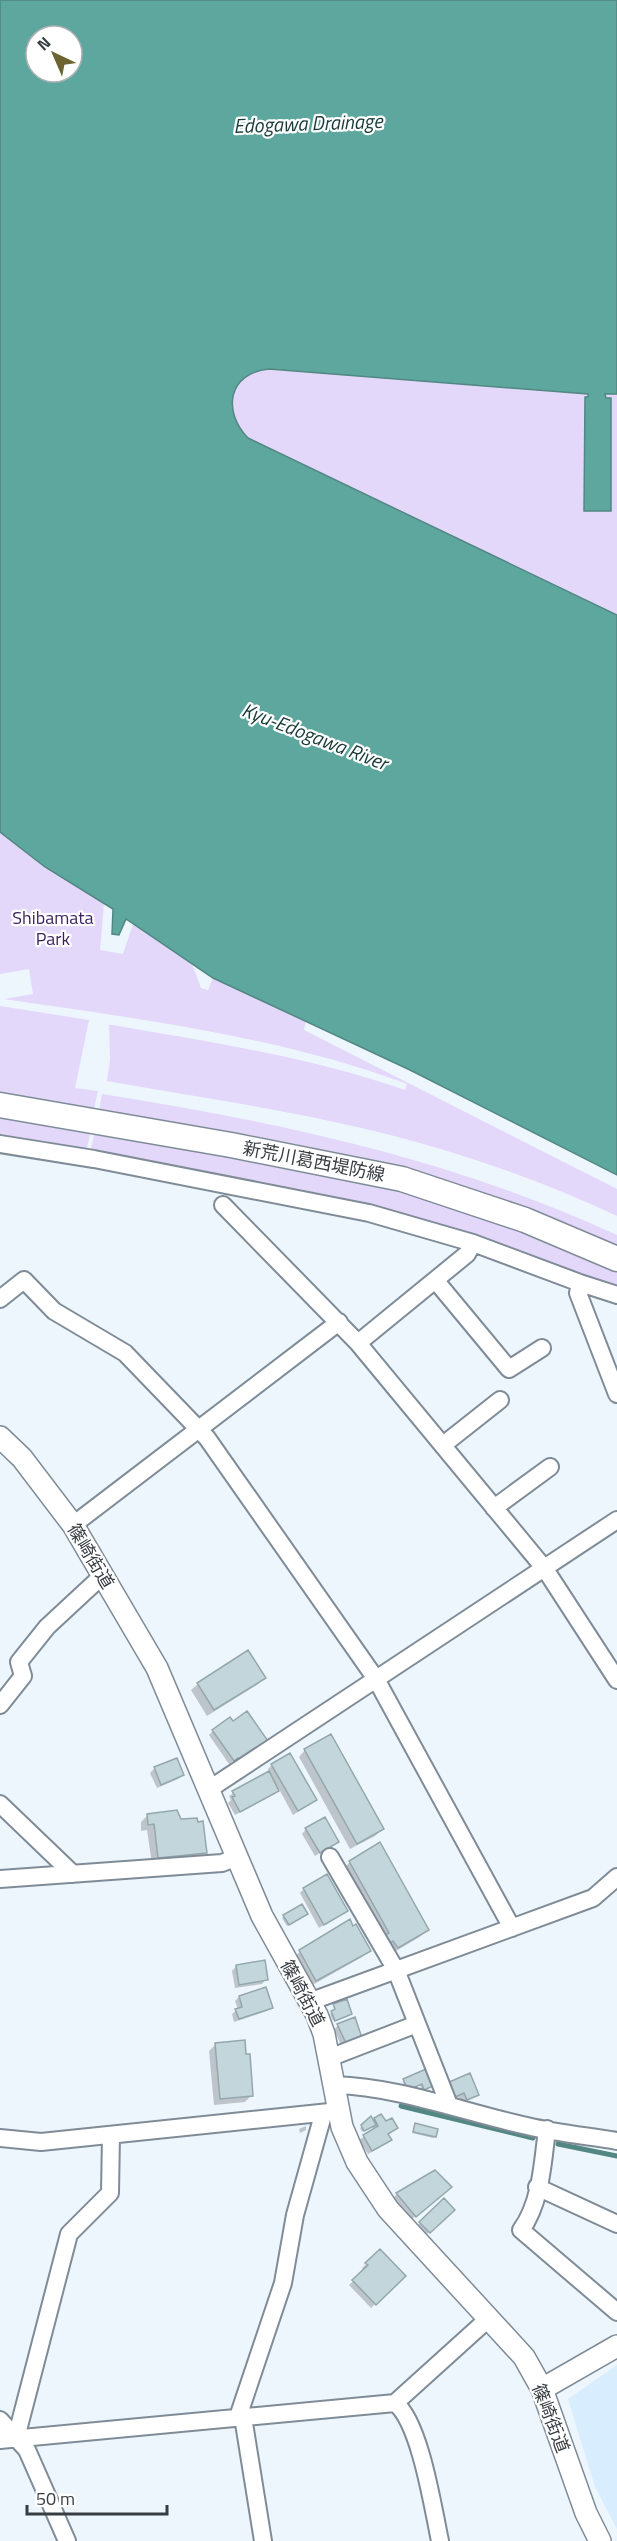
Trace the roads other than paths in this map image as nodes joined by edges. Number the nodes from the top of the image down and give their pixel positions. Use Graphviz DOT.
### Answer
graph roads {
  1 [pos="0,1105"];
  2 [pos="0,1144"];
  3 [pos="224,1205"];
  4 [pos="473,1243"];
  5 [pos="617,1259"];
  6 [pos="436,1281"];
  7 [pos="580,1283"];
  8 [pos="617,1295"];
  9 [pos="0,1299"];
  10 [pos="339,1322"];
  11 [pos="358,1343"];
  12 [pos="542,1348"];
  13 [pos="617,1394"];
  14 [pos="500,1400"];
  15 [pos="199,1429"];
  16 [pos="2,1442"];
  17 [pos="443,1445"];
  18 [pos="550,1467"];
  19 [pos="494,1508"];
  20 [pos="73,1525"];
  21 [pos="615,1525"];
  22 [pos="544,1569"];
  23 [pos="103,1575"];
  24 [pos="615,1673"];
  25 [pos="376,1679"];
  26 [pos="0,1705"];
  27 [pos="208,1790"];
  28 [pos="0,1804"];
  29 [pos="237,1857"];
  30 [pos="330,1857"];
  31 [pos="73,1874"];
  32 [pos="617,1877"];
  33 [pos="0,1879"];
  34 [pos="512,1928"];
  35 [pos="396,1970"];
  36 [pos="309,2002"];
  37 [pos="417,2024"];
  38 [pos="329,2058"];
  39 [pos="335,2085"];
  40 [pos="449,2105"];
  41 [pos="331,2113"];
  42 [pos="547,2129"];
  43 [pos="111,2135"];
  44 [pos="0,2138"];
  45 [pos="617,2141"];
  46 [pos="537,2187"];
  47 [pos="617,2224"];
  48 [pos="617,2312"];
  49 [pos="488,2319"];
  50 [pos="617,2346"];
  51 [pos="542,2389"];
  52 [pos="395,2403"];
  53 [pos="240,2417"];
  54 [pos="0,2420"];
  55 [pos="8,2439"];
  56 [pos="67,2541"];
  57 [pos="263,2541"];
  58 [pos="440,2541"];
  59 [pos="600,2541"];
  1 -- 5 [label="main road, 新荒川葛西堤防線"];
  2 -- 4 [label="street"];
  3 -- 10 [label="street"];
  4 -- 6 [label="street"];
  4 -- 7 [label="street"];
  6 -- 11 [label="street"];
  6 -- 12 [label="street"];
  7 -- 8 [label="street"];
  7 -- 13 [label="street"];
  9 -- 15 [label="street"];
  10 -- 11 [label="street"];
  10 -- 15 [label="street"];
  11 -- 17 [label="street"];
  14 -- 17 [label="street"];
  15 -- 20 [label="street"];
  15 -- 25 [label="street"];
  16 -- 20 [label="street, 篠崎街道"];
  17 -- 19 [label="street"];
  18 -- 19 [label="street"];
  19 -- 22 [label="street"];
  20 -- 23 [label="street, 篠崎街道"];
  21 -- 22 [label="street"];
  22 -- 24 [label="street"];
  22 -- 25 [label="street"];
  23 -- 26 [label="street"];
  23 -- 27 [label="street, 篠崎街道"];
  25 -- 27 [label="street"];
  25 -- 34 [label="street"];
  27 -- 29 [label="street, 篠崎街道"];
  28 -- 31 [label="street"];
  29 -- 31 [label="street"];
  29 -- 36 [label="street, 篠崎街道"];
  30 -- 35 [label="street"];
  31 -- 33 [label="street"];
  32 -- 34 [label="street"];
  34 -- 35 [label="street"];
  35 -- 36 [label="street"];
  35 -- 37 [label="street"];
  36 -- 38 [label="street, 篠崎街道"];
  37 -- 38 [label="street"];
  37 -- 40 [label="street"];
  38 -- 39 [label="street, 篠崎街道"];
  39 -- 40 [label="street"];
  39 -- 41 [label="street, 篠崎街道"];
  40 -- 42 [label="street"];
  41 -- 43 [label="street"];
  41 -- 49 [label="street, 篠崎街道"];
  41 -- 53 [label="street"];
  42 -- 45 [label="street"];
  42 -- 46 [label="street"];
  43 -- 44 [label="street"];
  43 -- 55 [label="street"];
  46 -- 47 [label="street"];
  46 -- 48 [label="street"];
  49 -- 51 [label="street, 篠崎街道"];
  49 -- 52 [label="street"];
  50 -- 51 [label="street"];
  51 -- 59 [label="street, 篠崎街道"];
  52 -- 53 [label="street"];
  52 -- 58 [label="street"];
  53 -- 55 [label="street"];
  53 -- 57 [label="street"];
  54 -- 55 [label="street"];
  55 -- 56 [label="street"];
}
